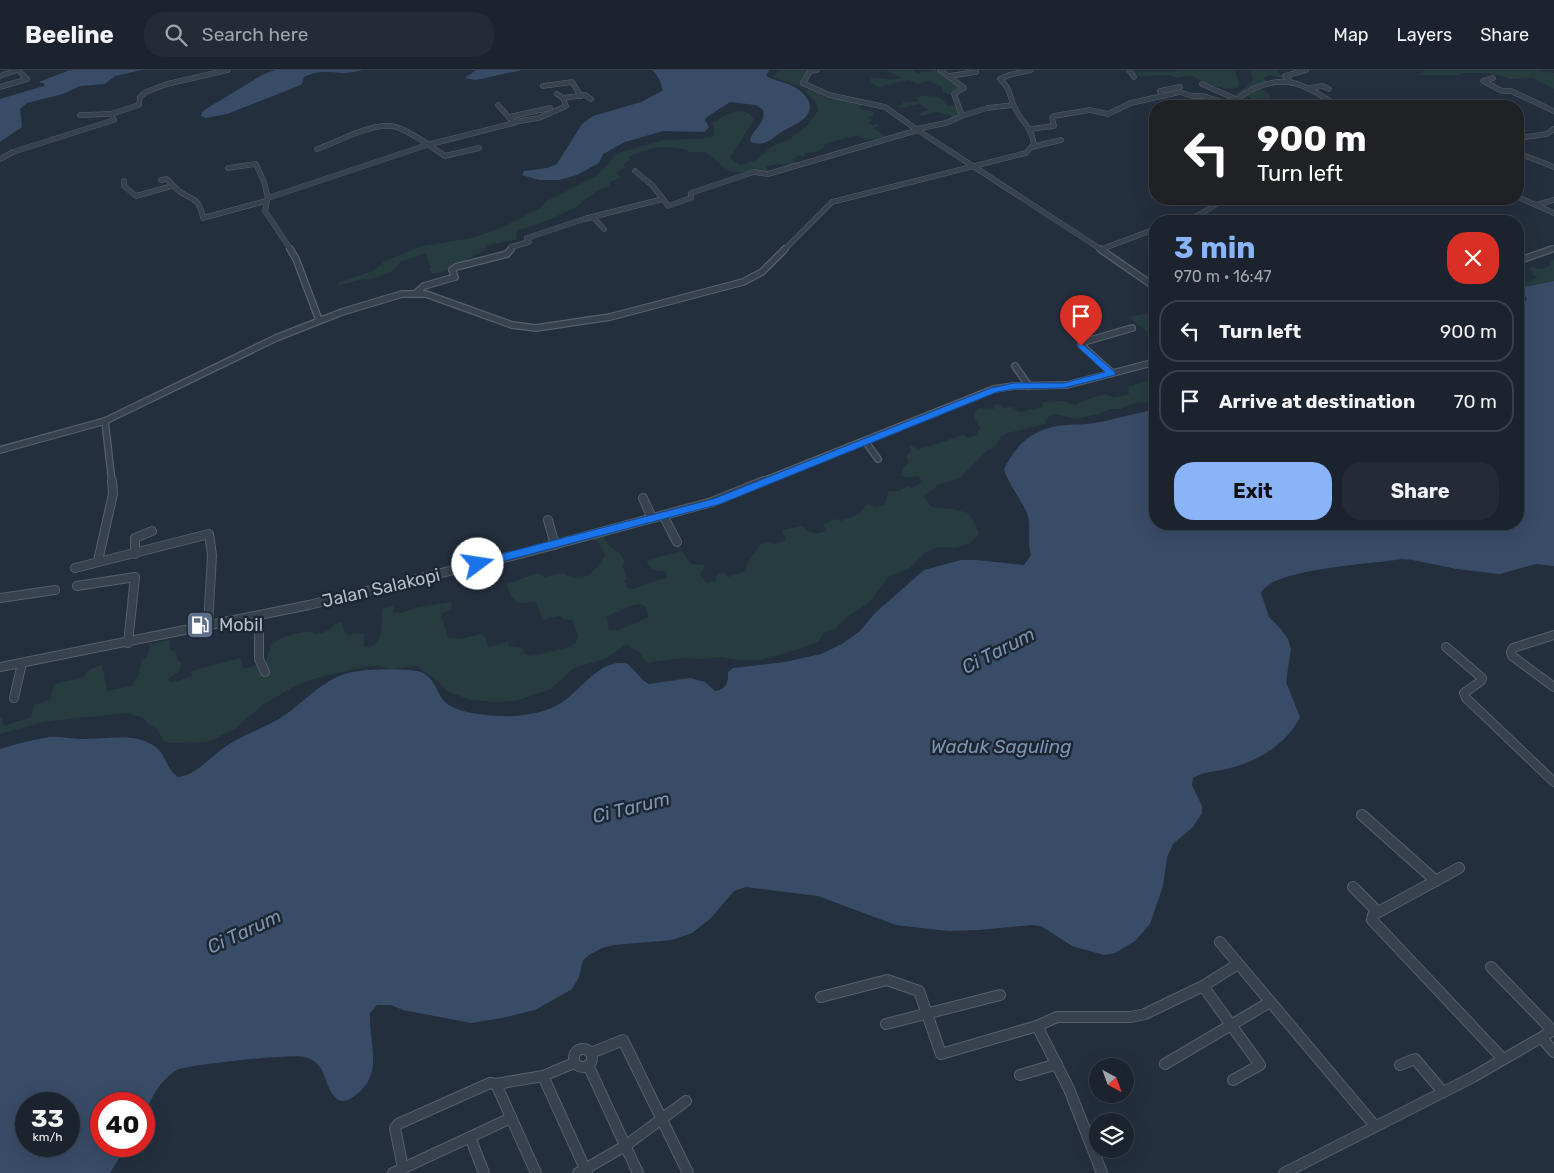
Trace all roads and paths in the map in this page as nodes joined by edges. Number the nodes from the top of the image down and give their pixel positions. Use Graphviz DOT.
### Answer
graph roads {
  1 [pos="17,70"];
  2 [pos="228,70"];
  3 [pos="818,70"];
  4 [pos="940,70"];
  5 [pos="1030,70"];
  6 [pos="1129,70"];
  7 [pos="1306,70"];
  8 [pos="976,72"];
  9 [pos="0,76"];
  10 [pos="949,76"];
  11 [pos="1134,77"];
  12 [pos="1493,78"];
  13 [pos="1292,83"];
  14 [pos="1202,84"];
  15 [pos="543,86"];
  16 [pos="0,87"];
  17 [pos="1180,87"];
  18 [pos="1310,88"];
  19 [pos="1329,89"];
  20 [pos="558,94"];
  21 [pos="581,96"];
  22 [pos="1162,96"];
  23 [pos="563,98"];
  24 [pos="591,99"];
  25 [pos="1214,100"];
  26 [pos="1236,100"];
  27 [pos="1327,100"];
  28 [pos="498,105"];
  29 [pos="1013,105"];
  30 [pos="550,108"];
  31 [pos="1554,111"];
  32 [pos="111,114"];
  33 [pos="80,115"];
  34 [pos="962,116"];
  35 [pos="509,117"];
  36 [pos="514,122"];
  37 [pos="1030,129"];
  38 [pos="1554,129"];
  39 [pos="917,130"];
  40 [pos="1524,137"];
  41 [pos="1038,139"];
  42 [pos="1061,140"];
  43 [pos="427,145"];
  44 [pos="1045,145"];
  45 [pos="479,148"];
  46 [pos="1032,148"];
  47 [pos="317,150"];
  48 [pos="1524,155"];
  49 [pos="0,159"];
  50 [pos="974,167"];
  51 [pos="1554,167"];
  52 [pos="228,168"];
  53 [pos="635,171"];
  54 [pos="161,180"];
  55 [pos="124,181"];
  56 [pos="172,186"];
  57 [pos="663,199"];
  58 [pos="267,200"];
  59 [pos="1524,200"];
  60 [pos="1554,200"];
  61 [pos="1215,205"];
  62 [pos="1536,205"];
  63 [pos="1554,213"];
  64 [pos="1198,215"];
  65 [pos="593,217"];
  66 [pos="604,229"];
  67 [pos="1149,231"];
  68 [pos="1554,248"];
  69 [pos="1102,249"];
  70 [pos="1524,259"];
  71 [pos="1149,282"];
  72 [pos="416,293"];
  73 [pos="320,320"];
  74 [pos="1132,328"];
  75 [pos="1149,364"];
  76 [pos="1014,366"];
  77 [pos="1112,374"];
  78 [pos="1029,386"];
  79 [pos="104,421"];
  80 [pos="865,441"];
  81 [pos="0,450"];
  82 [pos="878,459"];
  83 [pos="643,498"];
  84 [pos="663,515"];
  85 [pos="652,518"];
  86 [pos="548,520"];
  87 [pos="152,532"];
  88 [pos="677,542"];
  89 [pos="555,545"];
  90 [pos="135,554"];
  91 [pos="98,562"];
  92 [pos="75,568"];
  93 [pos="78,586"];
  94 [pos="55,590"];
  95 [pos="0,598"];
  96 [pos="259,616"];
  97 [pos="208,626"];
  98 [pos="1554,635"];
  99 [pos="128,643"];
  100 [pos="1446,646"];
  101 [pos="22,663"];
  102 [pos="0,667"];
  103 [pos="265,672"];
  104 [pos="1554,687"];
  105 [pos="14,698"];
  106 [pos="1554,782"];
  107 [pos="1362,815"];
  108 [pos="1459,868"];
  109 [pos="1436,881"];
  110 [pos="1353,887"];
  111 [pos="1378,912"];
  112 [pos="1220,942"];
  113 [pos="1238,964"];
  114 [pos="1491,967"];
  115 [pos="1203,986"];
  116 [pos="1000,995"];
  117 [pos="821,997"];
  118 [pos="1270,1002"];
  119 [pos="926,1014"];
  120 [pos="886,1024"];
  121 [pos="1231,1025"];
  122 [pos="1037,1026"];
  123 [pos="1554,1031"];
  124 [pos="1542,1038"];
  125 [pos="1554,1052"];
  126 [pos="591,1053"];
  127 [pos="1504,1059"];
  128 [pos="574,1063"];
  129 [pos="1057,1064"];
  130 [pos="1165,1064"];
  131 [pos="588,1065"];
  132 [pos="1400,1065"];
  133 [pos="1020,1074"];
  134 [pos="543,1076"];
  135 [pos="1234,1080"];
  136 [pos="496,1084"];
  137 [pos="1443,1092"];
  138 [pos="686,1101"];
  139 [pos="511,1118"];
  140 [pos="662,1119"];
  141 [pos="1375,1126"];
  142 [pos="470,1137"];
  143 [pos="626,1146"];
  144 [pos="398,1171"];
  145 [pos="583,1172"];
  146 [pos="484,1173"];
  147 [pos="536,1173"];
  148 [pos="638,1173"];
  149 [pos="688,1173"];
  150 [pos="1102,1173"];
  151 [pos="1284,1173"];
  1 -- 9 [label="street"];
  1 -- 16 [label="street"];
  2 -- 32 [label="street"];
  3 -- 39 [label="street"];
  4 -- 10 [label="street"];
  5 -- 29 [label="street"];
  6 -- 11 [label="street"];
  7 -- 13 [label="street"];
  8 -- 10 [label="street"];
  10 -- 34 [label="street"];
  12 -- 31 [label="street"];
  13 -- 18 [label="street"];
  13 -- 26 [label="street"];
  14 -- 26 [label="street"];
  15 -- 21 [label="street"];
  17 -- 22 [label="street"];
  18 -- 19 [label="street"];
  18 -- 27 [label="street"];
  20 -- 23 [label="street"];
  21 -- 23 [label="street"];
  21 -- 24 [label="street"];
  22 -- 25 [label="street"];
  22 -- 37 [label="street"];
  23 -- 36 [label="street"];
  28 -- 35 [label="street"];
  29 -- 34 [label="street"];
  29 -- 37 [label="street"];
  30 -- 35 [label="street"];
  32 -- 33 [label="street"];
  32 -- 49 [label="street"];
  34 -- 39 [label="street"];
  35 -- 36 [label="street"];
  36 -- 43 [label="street"];
  37 -- 46 [label="street"];
  38 -- 40 [label="street"];
  39 -- 50 [label="street"];
  39 -- 57 [label="street"];
  41 -- 44 [label="street"];
  42 -- 44 [label="street"];
  43 -- 45 [label="street"];
  43 -- 47 [label="street"];
  43 -- 58 [label="street"];
  44 -- 46 [label="street"];
  46 -- 50 [label="street"];
  48 -- 51 [label="street"];
  50 -- 69 [label="street"];
  50 -- 72 [label="street"];
  52 -- 58 [label="street"];
  53 -- 57 [label="street"];
  54 -- 56 [label="street"];
  55 -- 56 [label="street"];
  56 -- 58 [label="street"];
  57 -- 65 [label="street"];
  58 -- 73 [label="street"];
  59 -- 62 [label="street"];
  60 -- 62 [label="street"];
  61 -- 64 [label="street"];
  62 -- 63 [label="street"];
  65 -- 66 [label="street"];
  65 -- 72 [label="street"];
  67 -- 69 [label="street"];
  68 -- 70 [label="street"];
  69 -- 71 [label="street"];
  72 -- 73 [label="street"];
  73 -- 79 [label="street"];
  74 -- 77 [label="street"];
  75 -- 77 [label="street, Jalan Salakopi"];
  76 -- 78 [label="street"];
  77 -- 78 [label="street, Jalan Salakopi"];
  78 -- 80 [label="street, Jalan Salakopi"];
  79 -- 81 [label="street"];
  79 -- 91 [label="street"];
  80 -- 82 [label="street"];
  80 -- 84 [label="street, Jalan Salakopi"];
  83 -- 85 [label="street"];
  84 -- 85 [label="street, Jalan Salakopi"];
  84 -- 88 [label="street"];
  85 -- 89 [label="street, Jalan Salakopi"];
  86 -- 89 [label="street"];
  87 -- 90 [label="street"];
  89 -- 96 [label="street, Jalan Salakopi"];
  90 -- 91 [label="street"];
  90 -- 97 [label="street"];
  91 -- 92 [label="street"];
  93 -- 99 [label="street"];
  94 -- 95 [label="street"];
  96 -- 97 [label="street, Jalan Salakopi"];
  96 -- 103 [label="street"];
  97 -- 99 [label="street, Jalan Salakopi"];
  98 -- 104 [label="street"];
  99 -- 101 [label="street, Jalan Salakopi"];
  100 -- 106 [label="street"];
  101 -- 102 [label="street, Jalan Salakopi"];
  101 -- 105 [label="street"];
  107 -- 109 [label="street"];
  108 -- 109 [label="street"];
  109 -- 111 [label="street"];
  110 -- 111 [label="street"];
  111 -- 127 [label="street"];
  112 -- 113 [label="street"];
  113 -- 115 [label="street"];
  113 -- 118 [label="street"];
  114 -- 123 [label="street"];
  115 -- 121 [label="street"];
  115 -- 122 [label="street"];
  116 -- 119 [label="street"];
  117 -- 119 [label="street"];
  118 -- 121 [label="street"];
  118 -- 141 [label="street"];
  119 -- 120 [label="street"];
  119 -- 122 [label="street"];
  121 -- 130 [label="street"];
  121 -- 135 [label="street"];
  122 -- 129 [label="street"];
  123 -- 124 [label="street"];
  124 -- 125 [label="street"];
  124 -- 127 [label="street"];
  126 -- 128 [label="street"];
  126 -- 131 [label="street"];
  126 -- 140 [label="street"];
  127 -- 137 [label="street"];
  128 -- 131 [label="street"];
  128 -- 134 [label="street"];
  129 -- 133 [label="street"];
  129 -- 150 [label="street"];
  131 -- 143 [label="street"];
  132 -- 137 [label="street"];
  134 -- 136 [label="street"];
  134 -- 145 [label="street"];
  136 -- 139 [label="street"];
  136 -- 144 [label="street"];
  137 -- 141 [label="street"];
  138 -- 140 [label="street"];
  139 -- 142 [label="street"];
  139 -- 147 [label="street"];
  140 -- 143 [label="street"];
  140 -- 149 [label="street"];
  141 -- 151 [label="street"];
  142 -- 144 [label="street"];
  142 -- 146 [label="street"];
  143 -- 145 [label="street"];
  143 -- 148 [label="street"];
}
